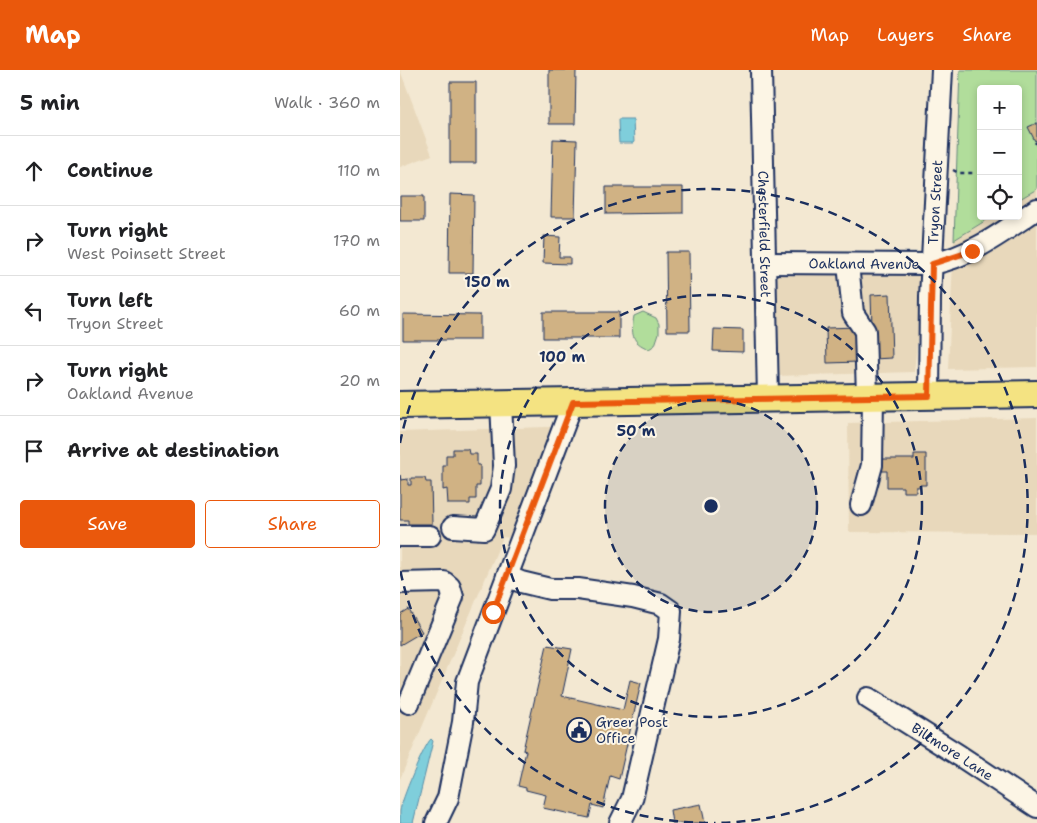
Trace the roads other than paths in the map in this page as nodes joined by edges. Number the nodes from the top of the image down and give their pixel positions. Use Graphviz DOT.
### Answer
graph roads {
  1 [pos="762,70"];
  2 [pos="942,70"];
  3 [pos="1037,209"];
  4 [pos="766,263"];
  5 [pos="848,264"];
  6 [pos="932,264"];
  7 [pos="1037,394"];
  8 [pos="929,396"];
  9 [pos="870,397"];
  10 [pos="768,398"];
  11 [pos="573,402"];
  12 [pos="502,403"];
  13 [pos="400,405"];
  14 [pos="861,505"];
  15 [pos="453,527"];
  16 [pos="400,536"];
  17 [pos="430,536"];
  18 [pos="507,576"];
  19 [pos="400,583"];
  20 [pos="868,698"];
  21 [pos="403,700"];
  22 [pos="1037,807"];
  23 [pos="436,823"];
  24 [pos="620,823"];
  1 -- 4 [label="street, Chesterfield Street"];
  2 -- 6 [label="street, Tryon Street"];
  3 -- 6 [label="street, Oakland Avenue"];
  4 -- 5 [label="street, Oakland Avenue"];
  4 -- 10 [label="street, Chesterfield Street"];
  5 -- 6 [label="street, Oakland Avenue"];
  5 -- 9 [label="street"];
  6 -- 8 [label="street, Tryon Street"];
  7 -- 8 [label="main road"];
  8 -- 9 [label="main road"];
  9 -- 10 [label="main road"];
  9 -- 14 [label="street"];
  10 -- 11 [label="main road"];
  11 -- 12 [label="main road"];
  11 -- 18 [label="street"];
  12 -- 13 [label="main road"];
  12 -- 15 [label="street"];
  16 -- 17 [label="street"];
  18 -- 23 [label="street"];
  18 -- 24 [label="street"];
  19 -- 21 [label="street"];
  20 -- 22 [label="street, Biltmore Lane"];
}
